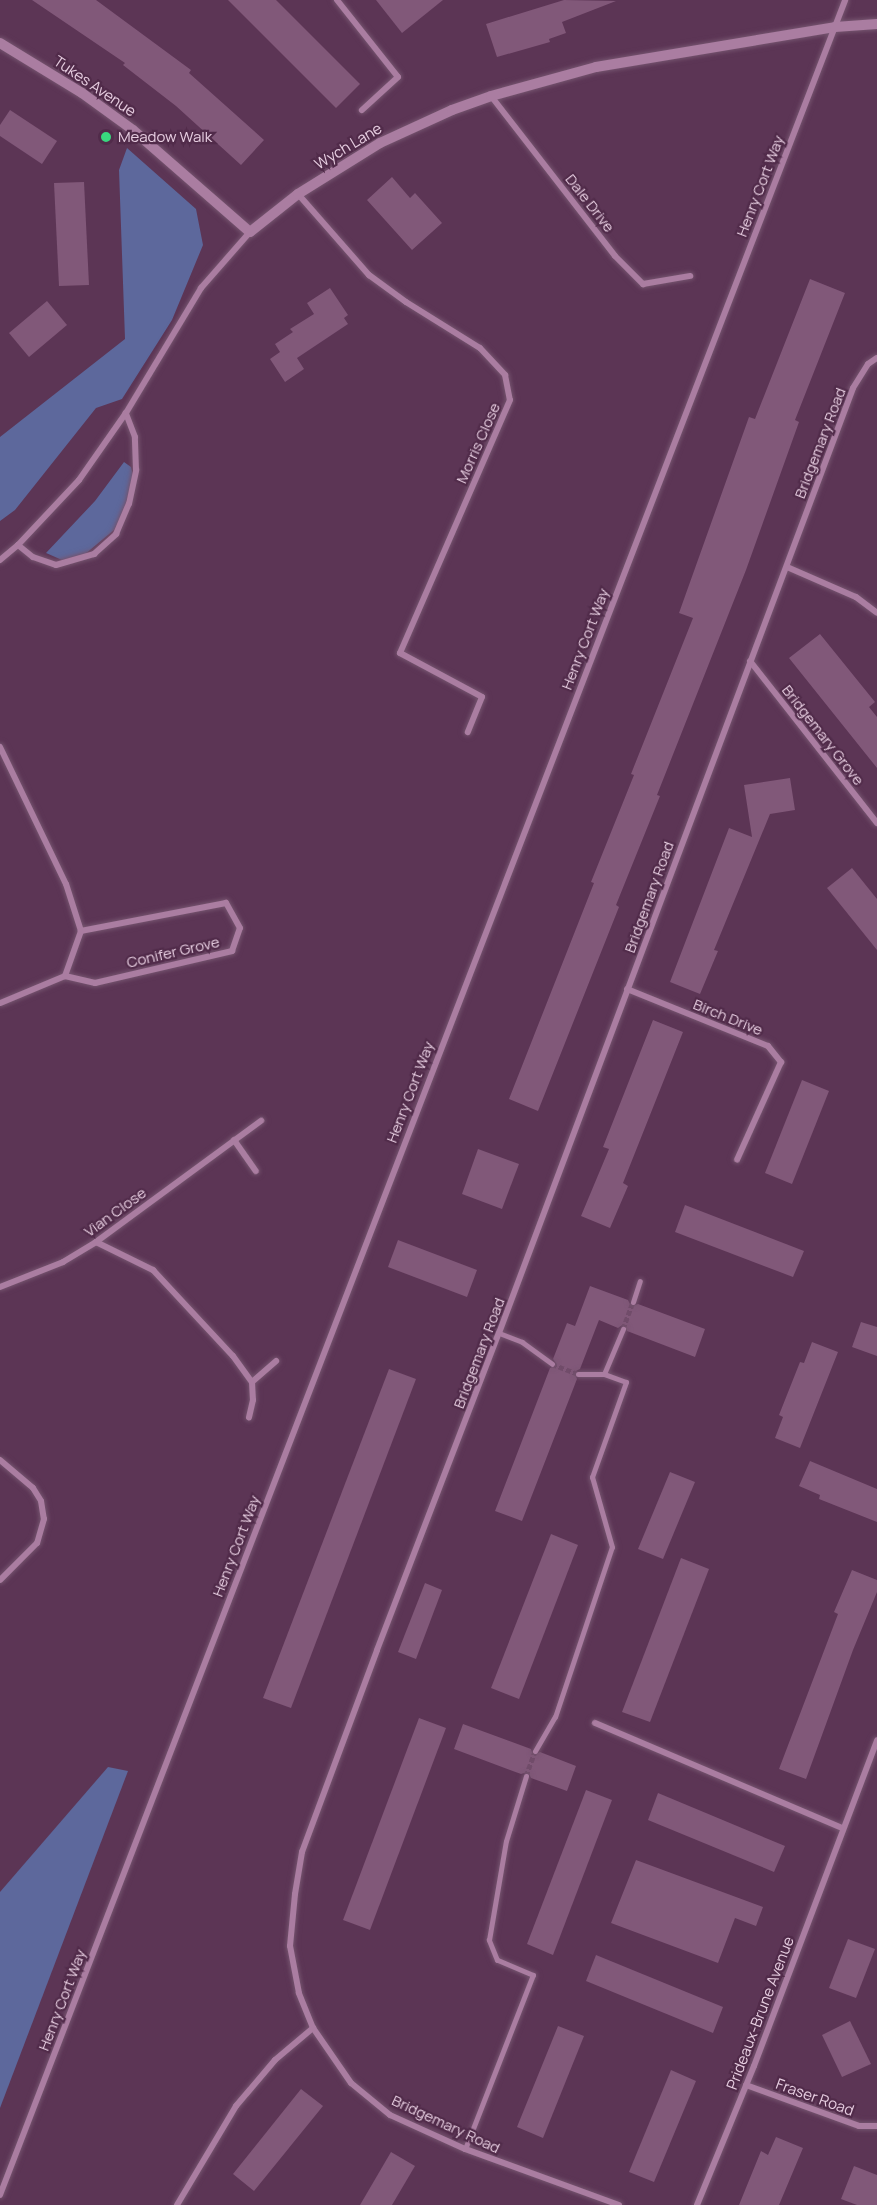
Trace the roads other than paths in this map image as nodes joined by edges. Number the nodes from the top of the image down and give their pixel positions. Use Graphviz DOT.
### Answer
graph roads {
  1 [pos="337,0"];
  2 [pos="845,0"];
  3 [pos="877,24"];
  4 [pos="835,27"];
  5 [pos="0,43"];
  6 [pos="491,96"];
  7 [pos="362,110"];
  8 [pos="298,194"];
  9 [pos="250,232"];
  10 [pos="690,276"];
  11 [pos="877,358"];
  12 [pos="126,413"];
  13 [pos="18,545"];
  14 [pos="0,560"];
  15 [pos="787,567"];
  16 [pos="877,614"];
  17 [pos="750,661"];
  18 [pos="468,732"];
  19 [pos="0,747"];
  20 [pos="877,823"];
  21 [pos="81,931"];
  22 [pos="65,976"];
  23 [pos="627,989"];
  24 [pos="0,1003"];
  25 [pos="261,1121"];
  26 [pos="234,1140"];
  27 [pos="737,1160"];
  28 [pos="256,1171"];
  29 [pos="96,1242"];
  30 [pos="640,1281"];
  31 [pos="0,1287"];
  32 [pos="633,1302"];
  33 [pos="623,1329"];
  34 [pos="499,1333"];
  35 [pos="276,1361"];
  36 [pos="552,1364"];
  37 [pos="578,1374"];
  38 [pos="604,1374"];
  39 [pos="252,1382"];
  40 [pos="249,1418"];
  41 [pos="0,1460"];
  42 [pos="0,1580"];
  43 [pos="595,1723"];
  44 [pos="877,1740"];
  45 [pos="535,1751"];
  46 [pos="526,1776"];
  47 [pos="842,1828"];
  48 [pos="313,2028"];
  49 [pos="746,2085"];
  50 [pos="877,2127"];
  51 [pos="465,2149"];
  52 [pos="0,2195"];
  53 [pos="177,2205"];
  54 [pos="619,2205"];
  55 [pos="697,2205"];
  1 -- 7 [label="street"];
  2 -- 4 [label="street, Henry Cort Way"];
  3 -- 4 [label="street, Wych Lane"];
  4 -- 6 [label="street, Wych Lane"];
  4 -- 52 [label="street, Henry Cort Way"];
  5 -- 9 [label="street, Tukes Avenue"];
  6 -- 8 [label="street, Wych Lane"];
  6 -- 10 [label="street, Dale Drive"];
  8 -- 9 [label="street, Wych Lane"];
  8 -- 18 [label="street, Morris Close"];
  9 -- 12 [label="street, Wych Lane"];
  11 -- 15 [label="street, Bridgemary Road"];
  12 -- 13 [label="street, Wych Lane"];
  12 -- 13 [label="street"];
  13 -- 14 [label="street, Wych Lane"];
  15 -- 16 [label="street"];
  15 -- 17 [label="street, Bridgemary Road"];
  17 -- 20 [label="street, Bridgemary Grove"];
  17 -- 23 [label="street, Bridgemary Road"];
  19 -- 21 [label="street"];
  21 -- 22 [label="street"];
  21 -- 22 [label="street, Conifer Grove"];
  22 -- 24 [label="street"];
  23 -- 27 [label="street, Birch Drive"];
  23 -- 34 [label="street, Bridgemary Road"];
  25 -- 26 [label="street, Vian Close"];
  26 -- 28 [label="street"];
  26 -- 29 [label="street, Vian Close"];
  29 -- 31 [label="street, Vian Close"];
  29 -- 39 [label="street"];
  30 -- 32 [label="street"];
  33 -- 38 [label="street"];
  34 -- 36 [label="street"];
  34 -- 48 [label="street, Bridgemary Road"];
  35 -- 39 [label="street"];
  37 -- 38 [label="street"];
  38 -- 45 [label="street"];
  39 -- 40 [label="street"];
  41 -- 42 [label="street"];
  43 -- 47 [label="street"];
  44 -- 47 [label="street, Prideaux-Brune Avenue"];
  46 -- 51 [label="street"];
  47 -- 49 [label="street, Prideaux-Brune Avenue"];
  48 -- 51 [label="street, Bridgemary Road"];
  48 -- 53 [label="street"];
  49 -- 50 [label="street, Fraser Road"];
  49 -- 55 [label="street, Prideaux-Brune Avenue"];
  51 -- 54 [label="street, Bridgemary Road"];
}
